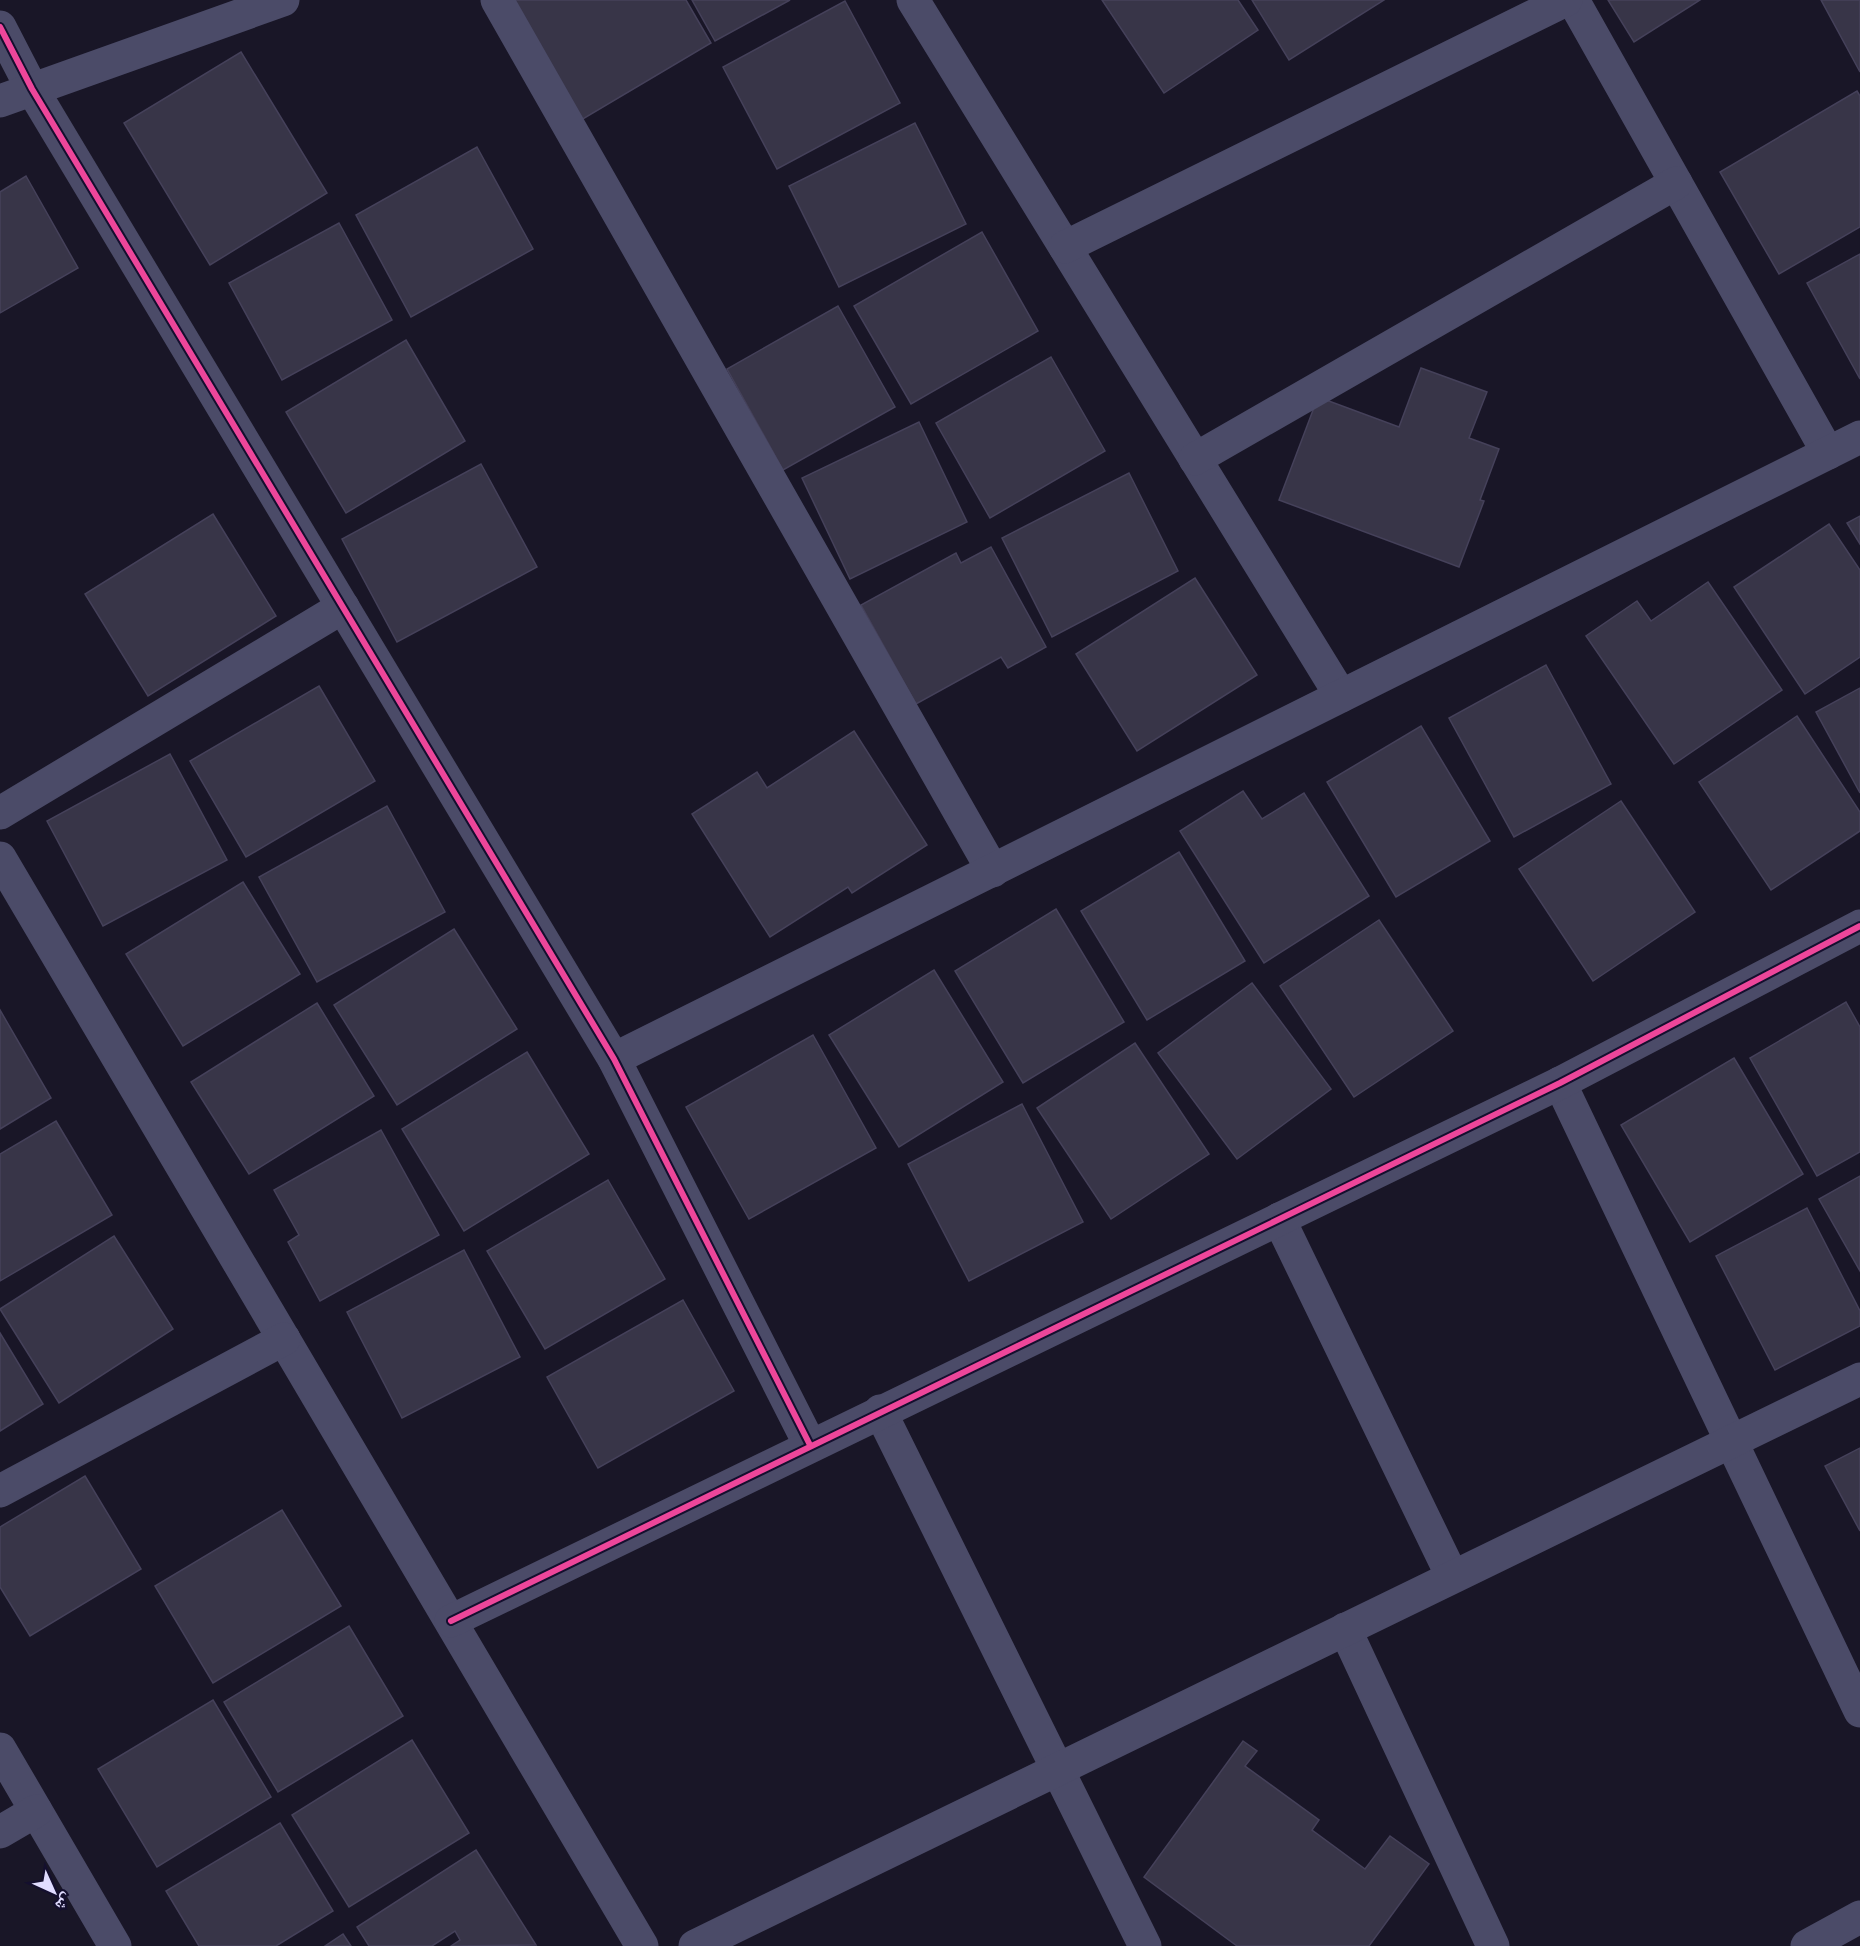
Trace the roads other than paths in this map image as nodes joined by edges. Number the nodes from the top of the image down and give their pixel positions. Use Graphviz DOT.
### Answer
graph roads {
  1 [pos="283,0"];
  2 [pos="497,0"];
  3 [pos="913,0"];
  4 [pos="1566,0"];
  5 [pos="1573,0"];
  6 [pos="0,27"];
  7 [pos="32,89"];
  8 [pos="0,101"];
  9 [pos="1676,183"];
  10 [pos="1065,247"];
  11 [pos="1860,437"];
  12 [pos="1828,453"];
  13 [pos="1196,459"];
  14 [pos="343,607"];
  15 [pos="1341,696"];
  16 [pos="0,813"];
  17 [pos="0,858"];
  18 [pos="993,871"];
  19 [pos="1860,926"];
  20 [pos="614,1059"];
  21 [pos="1560,1083"];
  22 [pos="1279,1219"];
  23 [pos="284,1339"];
  24 [pos="1860,1379"];
  25 [pos="880,1411"];
  26 [pos="1731,1440"];
  27 [pos="810,1445"];
  28 [pos="0,1491"];
  29 [pos="1452,1576"];
  30 [pos="451,1621"];
  31 [pos="1345,1629"];
  32 [pos="1860,1711"];
  33 [pos="0,1749"];
  34 [pos="1057,1768"];
  35 [pos="36,1811"];
  36 [pos="0,1832"];
  37 [pos="1860,1917"];
  38 [pos="114,1946"];
  39 [pos="642,1946"];
  40 [pos="695,1946"];
  41 [pos="1145,1946"];
  42 [pos="1493,1946"];
  43 [pos="1807,1946"];
  1 -- 7 [label="street"];
  2 -- 18 [label="street"];
  3 -- 10 [label="street"];
  4 -- 10 [label="street"];
  5 -- 9 [label="street"];
  6 -- 7 [label="street"];
  7 -- 8 [label="street"];
  7 -- 14 [label="street"];
  9 -- 12 [label="street"];
  9 -- 13 [label="street"];
  10 -- 13 [label="street"];
  11 -- 12 [label="street"];
  12 -- 15 [label="street"];
  13 -- 15 [label="street"];
  14 -- 16 [label="street"];
  14 -- 20 [label="street"];
  15 -- 18 [label="street"];
  17 -- 23 [label="street"];
  18 -- 20 [label="street"];
  19 -- 21 [label="street"];
  20 -- 27 [label="street"];
  21 -- 22 [label="street"];
  21 -- 26 [label="street"];
  22 -- 25 [label="street"];
  22 -- 29 [label="street"];
  23 -- 28 [label="street"];
  23 -- 30 [label="street"];
  24 -- 26 [label="street"];
  25 -- 27 [label="street"];
  25 -- 34 [label="street"];
  26 -- 29 [label="street"];
  26 -- 32 [label="street"];
  27 -- 30 [label="street"];
  29 -- 31 [label="street"];
  30 -- 39 [label="street"];
  31 -- 34 [label="street"];
  31 -- 42 [label="street"];
  33 -- 35 [label="street"];
  34 -- 40 [label="street"];
  34 -- 41 [label="street"];
  35 -- 36 [label="street"];
  35 -- 38 [label="street"];
  37 -- 43 [label="street"];
}
